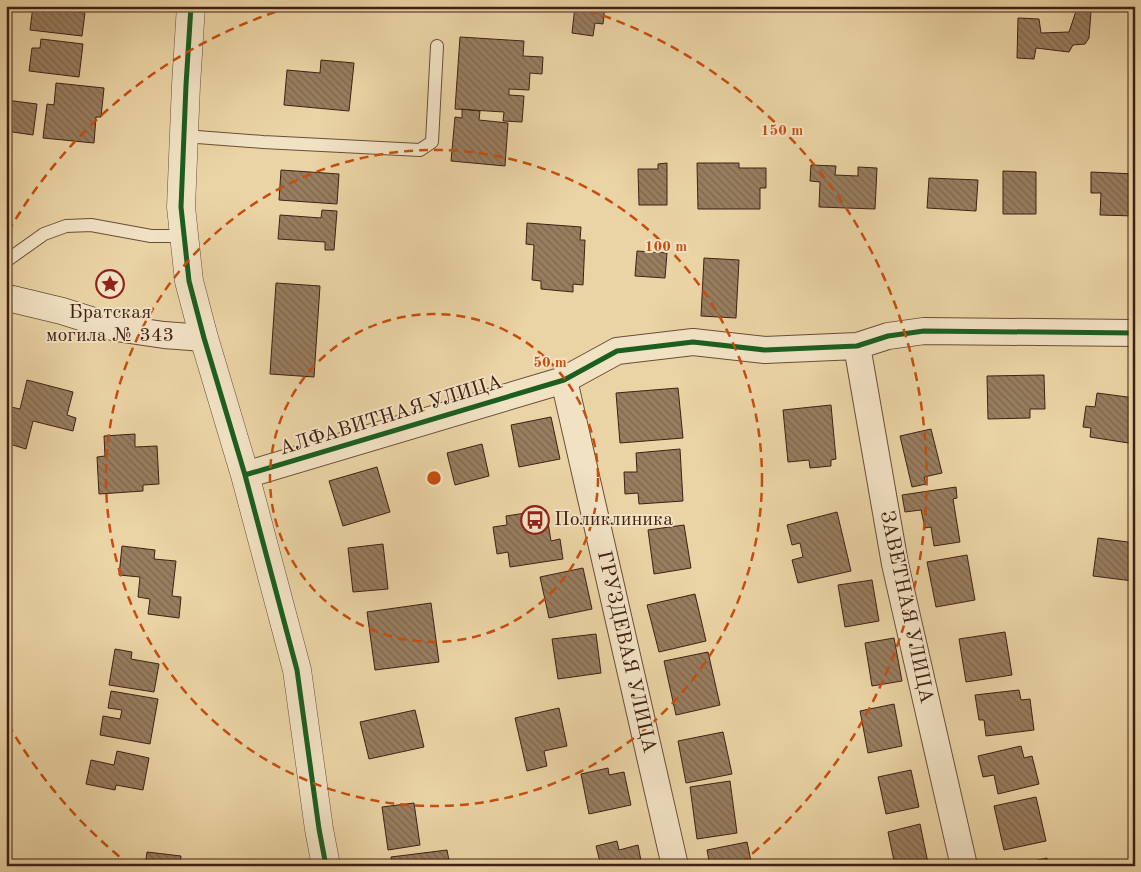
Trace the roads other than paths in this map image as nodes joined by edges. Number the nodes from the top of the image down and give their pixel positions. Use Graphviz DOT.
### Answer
graph roads {
  1 [pos="191,6"];
  2 [pos="438,46"];
  3 [pos="184,136"];
  4 [pos="184,236"];
  5 [pos="6,261"];
  6 [pos="6,298"];
  7 [pos="1135,333"];
  8 [pos="204,338"];
  9 [pos="857,346"];
  10 [pos="564,380"];
  11 [pos="245,475"];
  12 [pos="326,866"];
  13 [pos="675,866"];
  14 [pos="964,866"];
  1 -- 3 [label="street"];
  2 -- 3 [label="lane"];
  3 -- 4 [label="street"];
  4 -- 5 [label="lane"];
  4 -- 8 [label="street"];
  6 -- 8 [label="street"];
  7 -- 9 [label="street, АЛФАВИТНАЯ УЛИЦА"];
  8 -- 11 [label="street"];
  9 -- 10 [label="street, АЛФАВИТНАЯ УЛИЦА"];
  9 -- 14 [label="street, ЗАВЕТНАЯ УЛИЦА"];
  10 -- 11 [label="street, АЛФАВИТНАЯ УЛИЦА"];
  10 -- 13 [label="street, ГРУЗДЕВАЯ УЛИЦА"];
  11 -- 12 [label="street"];
}
